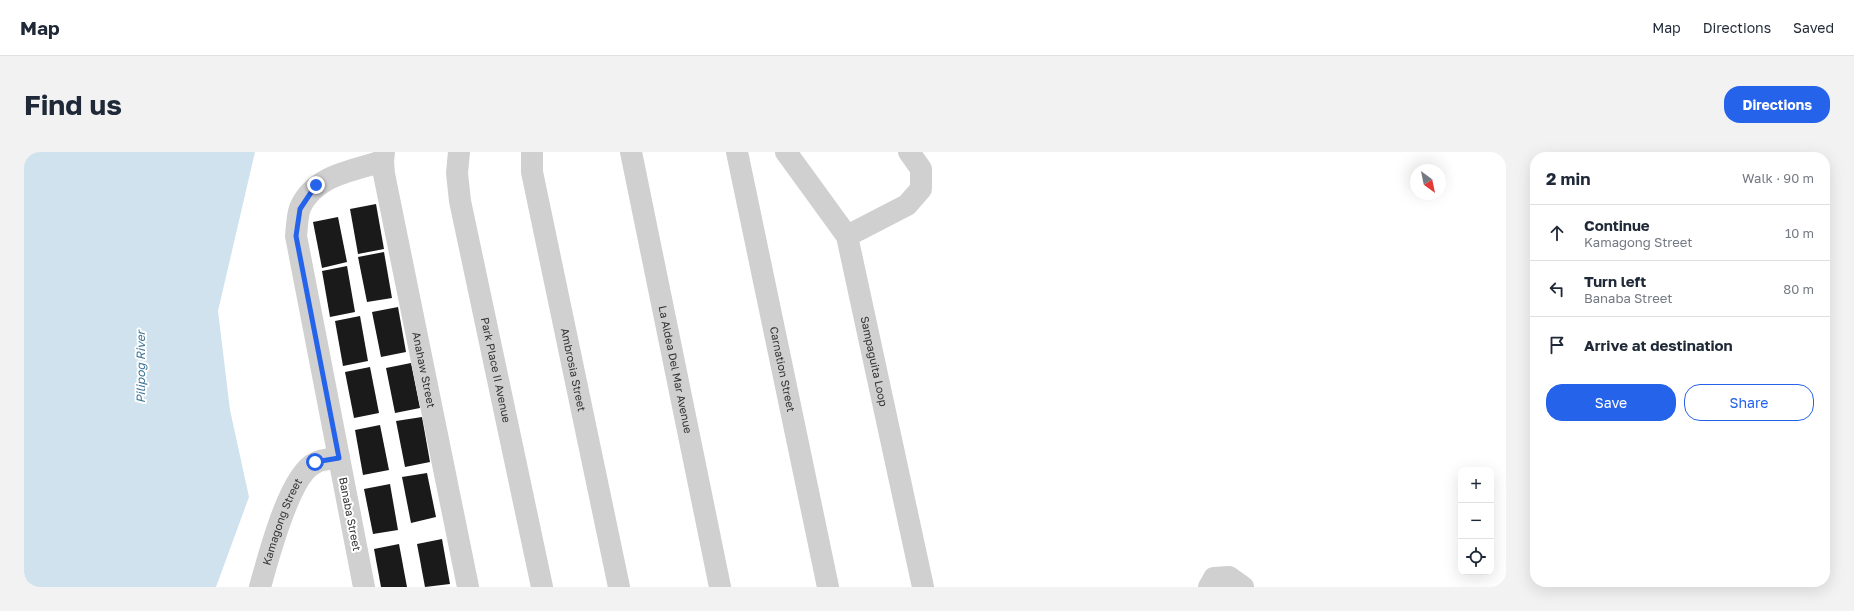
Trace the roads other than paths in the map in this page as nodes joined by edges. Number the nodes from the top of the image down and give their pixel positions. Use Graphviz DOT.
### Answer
graph roads {
  1 [pos="459,152"];
  2 [pos="532,152"];
  3 [pos="631,152"];
  4 [pos="737,152"];
  5 [pos="786,152"];
  6 [pos="910,152"];
  7 [pos="383,156"];
  8 [pos="847,236"];
  9 [pos="339,458"];
  10 [pos="260,587"];
  11 [pos="364,587"];
  12 [pos="468,587"];
  13 [pos="542,587"];
  14 [pos="619,587"];
  15 [pos="720,587"];
  16 [pos="828,587"];
  17 [pos="923,587"];
  18 [pos="1209,587"];
  19 [pos="1243,587"];
  1 -- 13 [label="street, Park Place II Avenue"];
  2 -- 14 [label="street, Ambrosia Street"];
  3 -- 15 [label="street, La Aldea Del Mar Avenue"];
  4 -- 16 [label="street, Carnation Street"];
  5 -- 8 [label="street, Sampaguita Loop"];
  6 -- 8 [label="street"];
  7 -- 9 [label="street, Banaba Street"];
  7 -- 12 [label="street, Anahaw Street"];
  8 -- 17 [label="street, Sampaguita Loop"];
  9 -- 10 [label="street, Kamagong Street"];
  9 -- 11 [label="street, Banaba Street"];
  18 -- 19 [label="street"];
}
